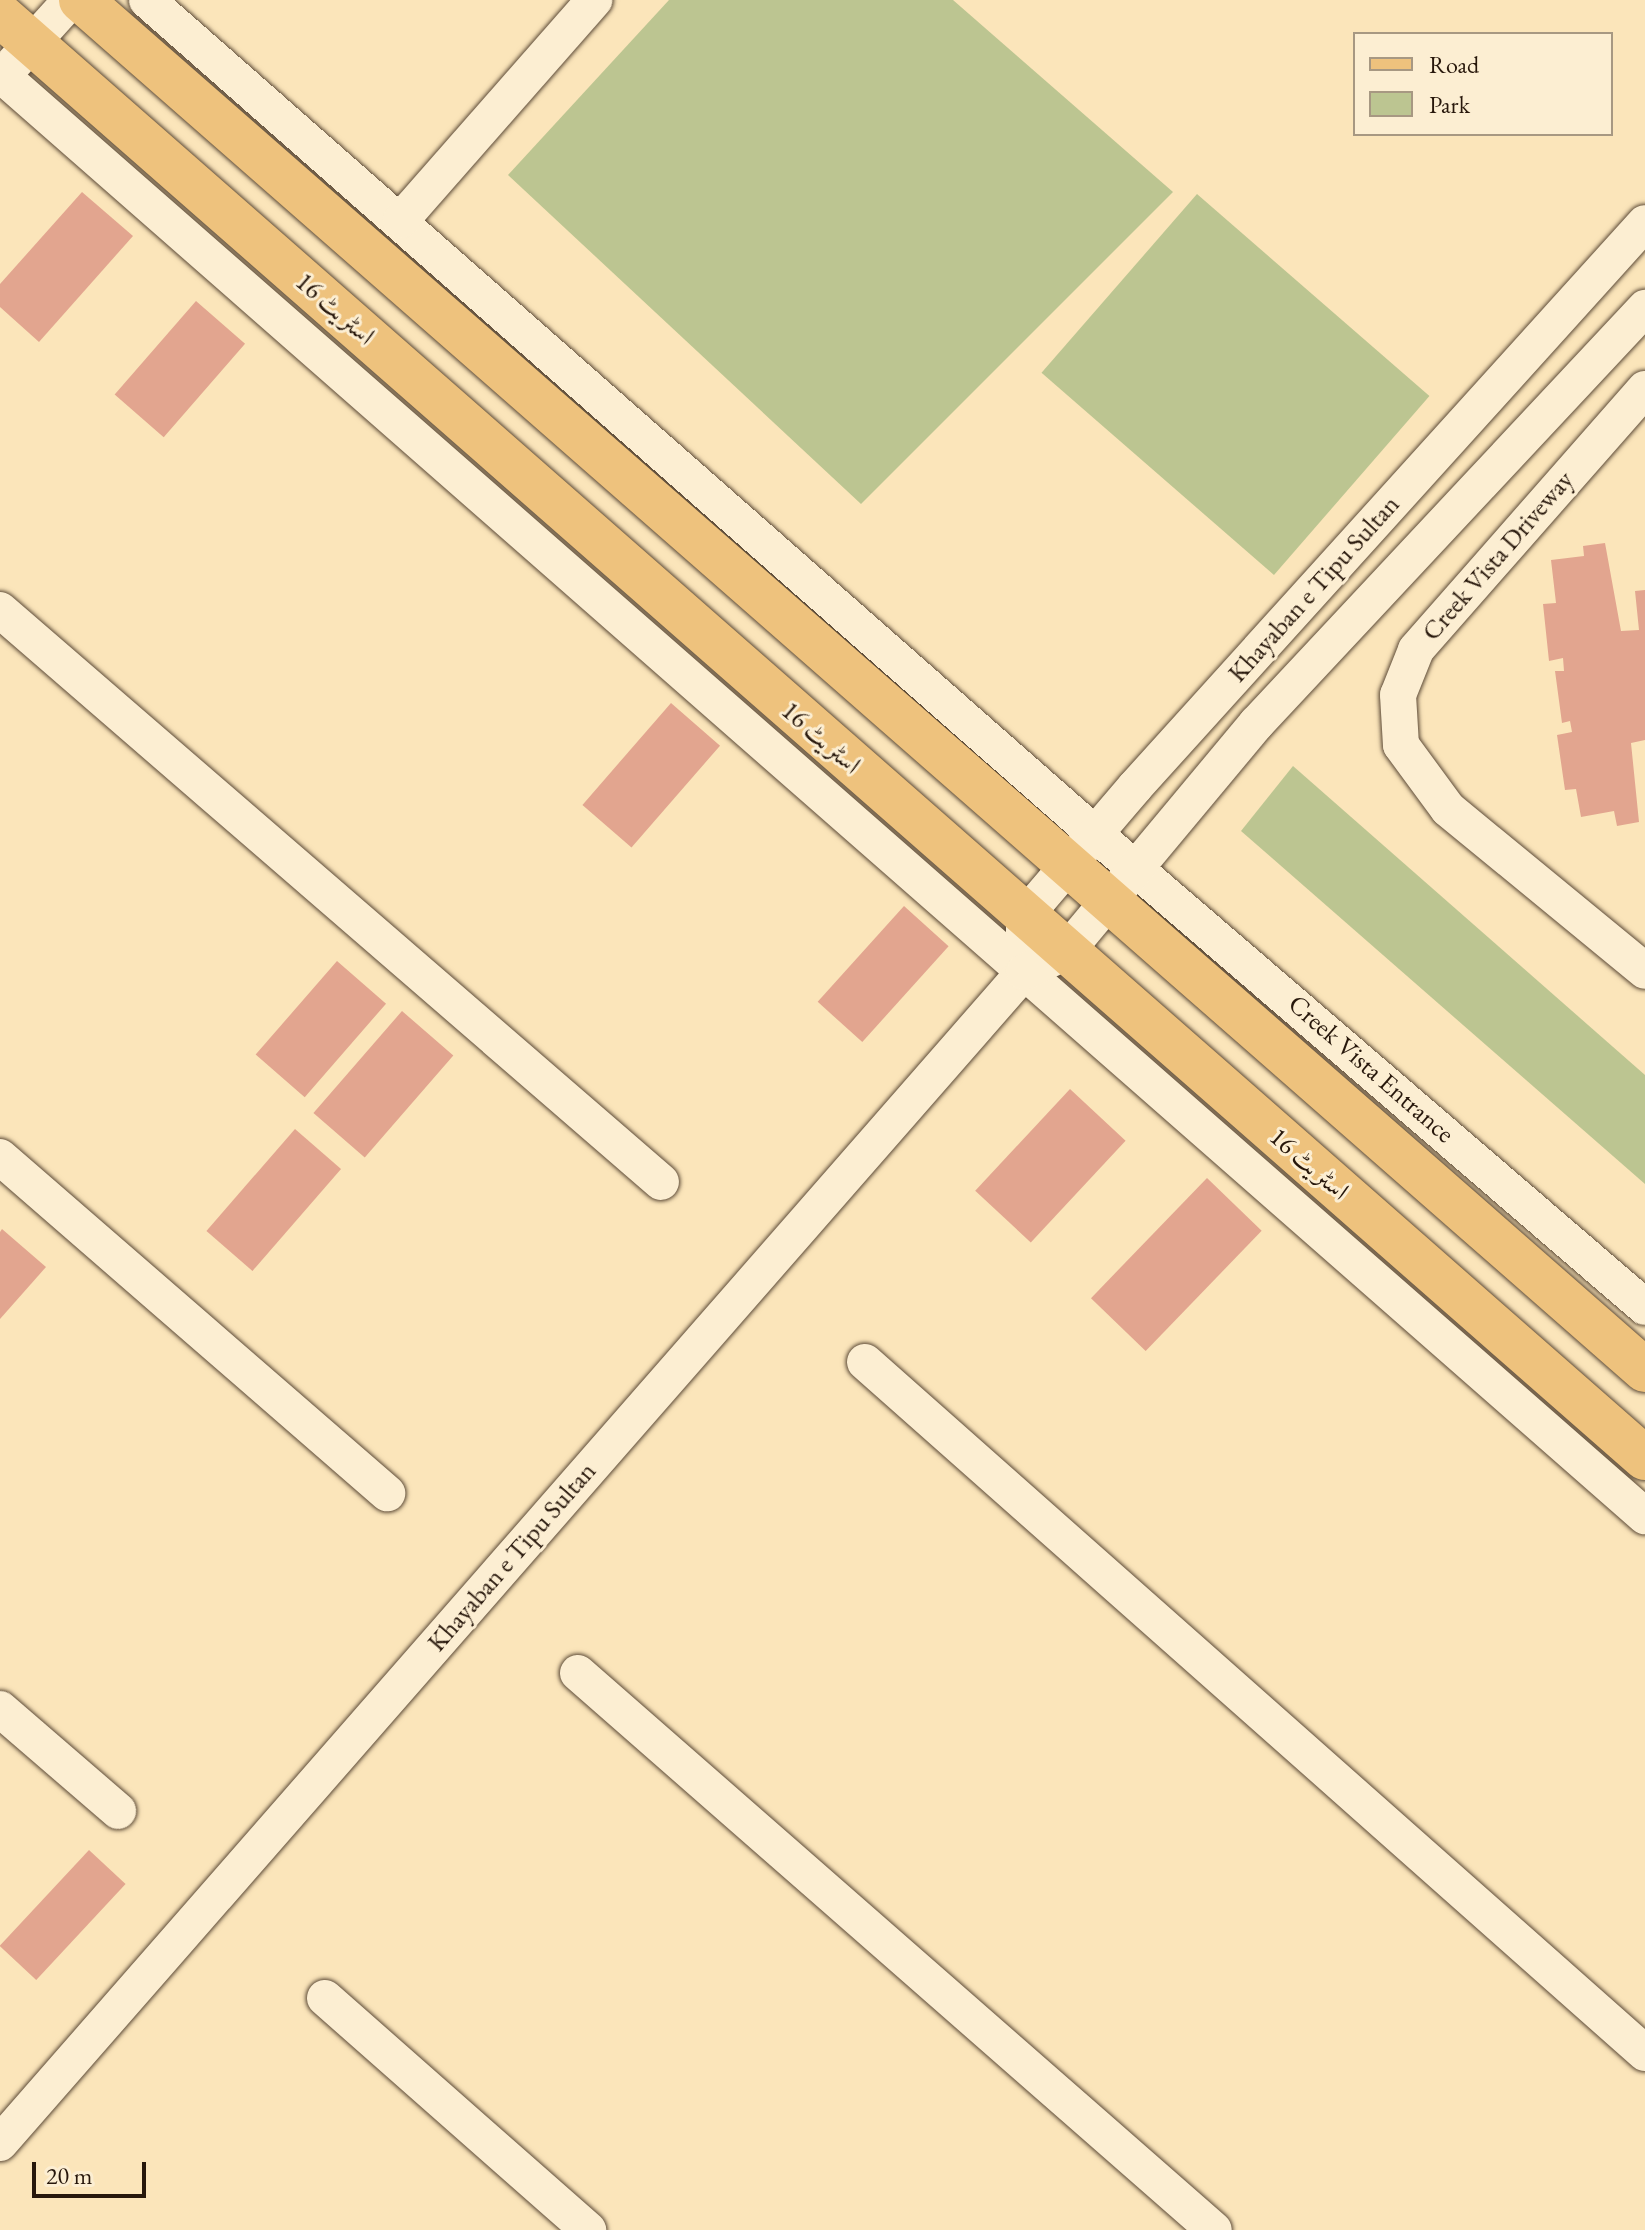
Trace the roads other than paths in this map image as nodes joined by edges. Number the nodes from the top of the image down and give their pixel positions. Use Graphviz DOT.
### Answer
graph roads {
  1 [pos="71,0"];
  2 [pos="81,0"];
  3 [pos="147,0"];
  4 [pos="594,0"];
  5 [pos="16,29"];
  6 [pos="1,77"];
  7 [pos="401,220"];
  8 [pos="1645,223"];
  9 [pos="1645,308"];
  10 [pos="1645,389"];
  11 [pos="0,610"];
  12 [pos="1135,787"];
  13 [pos="1174,818"];
  14 [pos="1082,850"];
  15 [pos="1136,865"];
  16 [pos="1108,901"];
  17 [pos="1024,917"];
  18 [pos="1066,952"];
  19 [pos="1645,971"];
  20 [pos="1024,972"];
  21 [pos="0,1157"];
  22 [pos="661,1182"];
  23 [pos="1645,1307"];
  24 [pos="865,1362"];
  25 [pos="1645,1370"];
  26 [pos="1645,1458"];
  27 [pos="387,1493"];
  28 [pos="1645,1516"];
  29 [pos="578,1673"];
  30 [pos="0,1709"];
  31 [pos="118,1811"];
  32 [pos="325,1998"];
  33 [pos="1645,2053"];
  34 [pos="0,2143"];
  35 [pos="588,2230"];
  36 [pos="1214,2230"];
  1 -- 5 [label="street"];
  2 -- 14 [label="main road"];
  3 -- 7 [label="street, Creek Vista Entrance"];
  4 -- 7 [label="street"];
  5 -- 6 [label="street"];
  5 -- 17 [label="main road, اسٹریٹ 16"];
  6 -- 20 [label="street"];
  7 -- 14 [label="street, Creek Vista Entrance"];
  8 -- 12 [label="street, Khayaban e Tipu Sultan"];
  9 -- 13 [label="street, Khayaban e Tipu Sultan"];
  10 -- 19 [label="street, Creek Vista Driveway"];
  11 -- 22 [label="street"];
  12 -- 13 [label="street"];
  12 -- 14 [label="street, Khayaban e Tipu Sultan"];
  13 -- 15 [label="street, Khayaban e Tipu Sultan"];
  14 -- 15 [label="street, Creek Vista Entrance"];
  14 -- 16 [label="main road"];
  14 -- 17 [label="street, Khayaban e Tipu Sultan"];
  15 -- 16 [label="street, Khayaban e Tipu Sultan"];
  15 -- 23 [label="street, Creek Vista Entrance"];
  16 -- 18 [label="street, Khayaban e Tipu Sultan"];
  16 -- 25 [label="main road"];
  17 -- 18 [label="main road, اسٹریٹ 16"];
  17 -- 20 [label="street"];
  18 -- 20 [label="street, Khayaban e Tipu Sultan"];
  18 -- 26 [label="main road, اسٹریٹ 16"];
  20 -- 28 [label="street"];
  20 -- 34 [label="street, Khayaban e Tipu Sultan"];
  21 -- 27 [label="street"];
  24 -- 33 [label="street"];
  29 -- 36 [label="street"];
  30 -- 31 [label="street"];
  32 -- 35 [label="street"];
}
